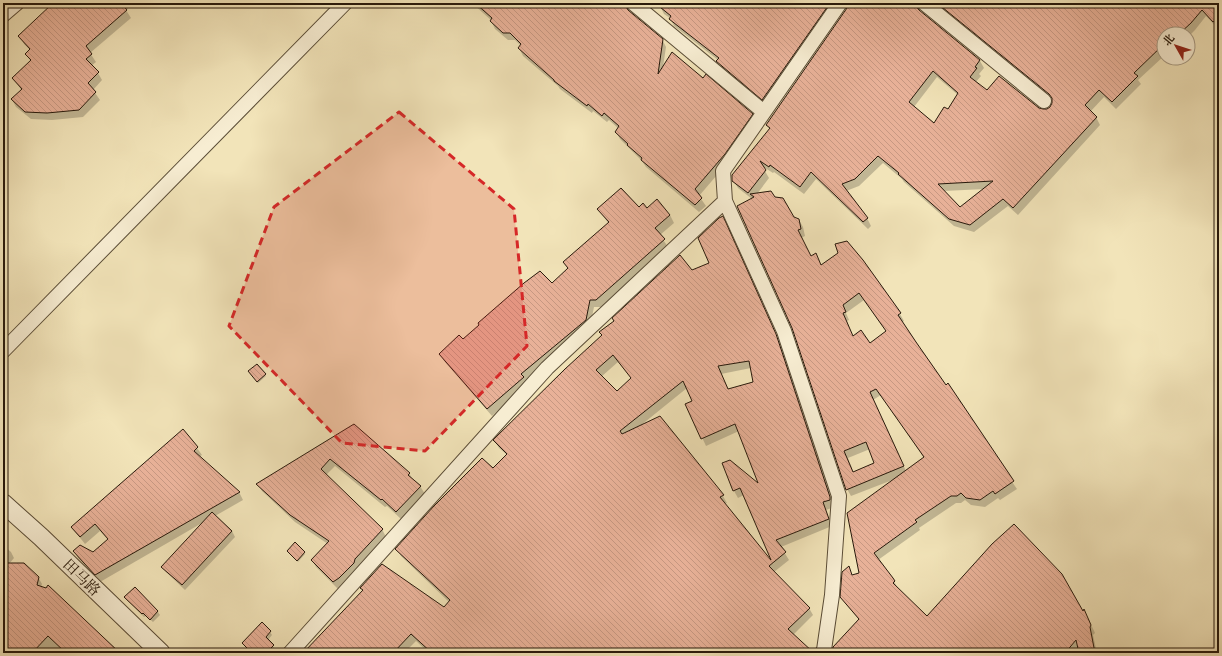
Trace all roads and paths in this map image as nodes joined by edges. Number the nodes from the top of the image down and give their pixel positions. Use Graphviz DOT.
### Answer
graph roads {
  1 [pos="17,3"];
  2 [pos="345,3"];
  3 [pos="633,3"];
  4 [pos="840,3"];
  5 [pos="924,3"];
  6 [pos="3,16"];
  7 [pos="1044,101"];
  8 [pos="764,112"];
  9 [pos="725,201"];
  10 [pos="3,351"];
  11 [pos="3,503"];
  12 [pos="161,653"];
  13 [pos="290,653"];
  14 [pos="822,653"];
  1 -- 6 [label="street"];
  2 -- 10 [label="street"];
  3 -- 8 [label="street"];
  4 -- 8 [label="street"];
  5 -- 7 [label="street"];
  8 -- 9 [label="street"];
  9 -- 13 [label="street"];
  9 -- 14 [label="street"];
  11 -- 12 [label="street, 田马路"];
}
